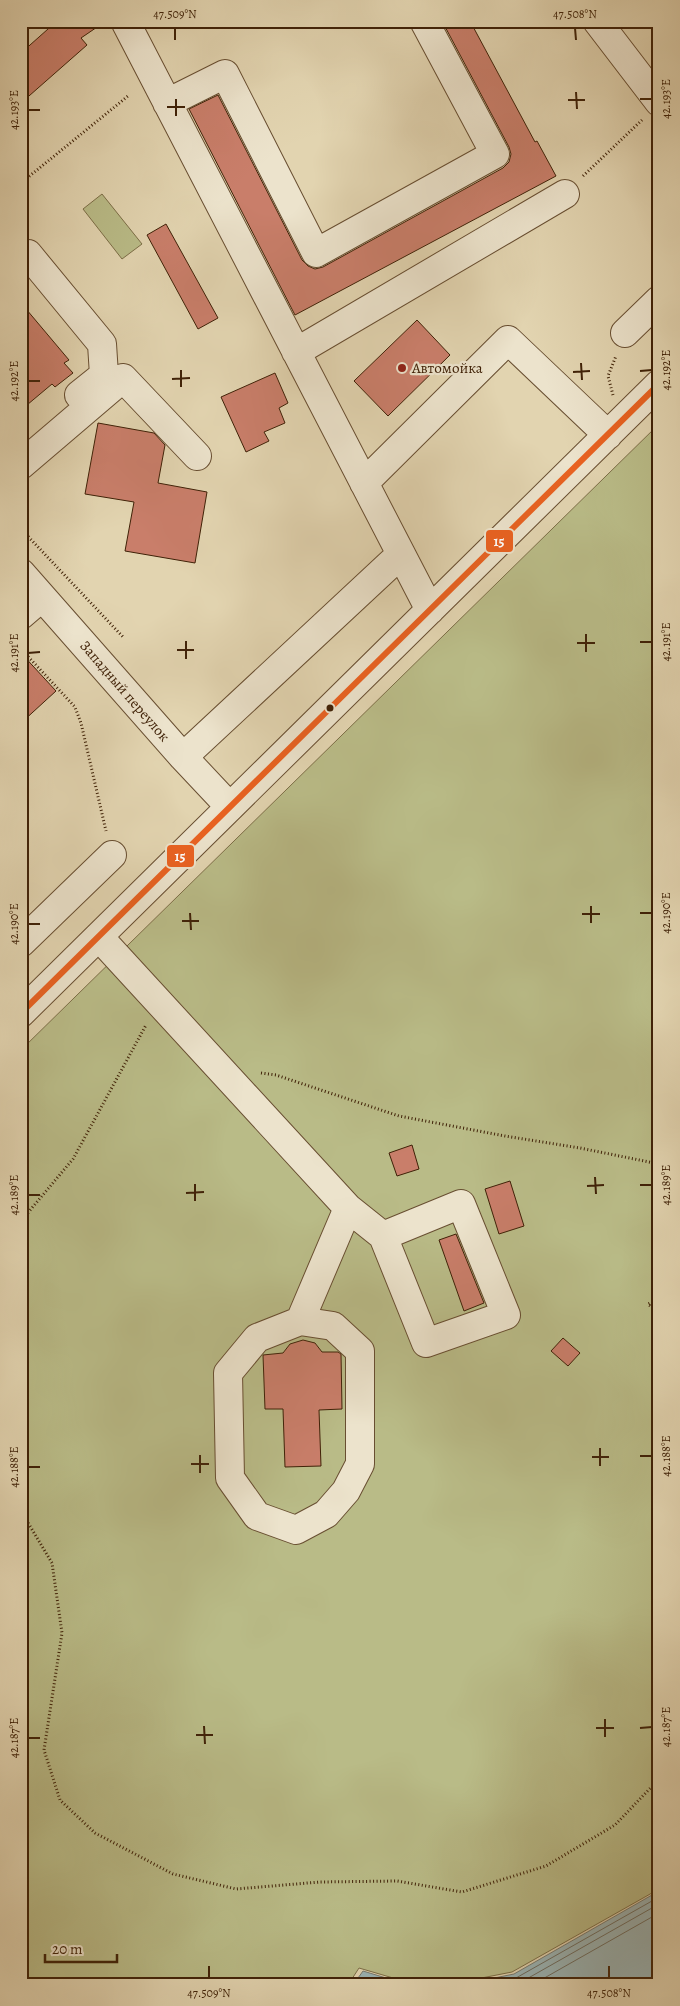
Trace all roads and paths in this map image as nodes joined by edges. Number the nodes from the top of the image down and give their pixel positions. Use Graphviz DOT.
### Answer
graph roads {
  1 [pos="129,21"];
  2 [pos="424,21"];
  3 [pos="597,21"];
  4 [pos="128,96"];
  5 [pos="167,103"];
  6 [pos="652,109"];
  7 [pos="21,184"];
  8 [pos="565,194"];
  9 [pos="21,254"];
  10 [pos="659,300"];
  11 [pos="625,333"];
  12 [pos="296,352"];
  13 [pos="659,384"];
  14 [pos="64,428"];
  15 [pos="614,429"];
  16 [pos="197,456"];
  17 [pos="21,465"];
  18 [pos="364,483"];
  19 [pos="21,529"];
  20 [pos="401,554"];
  21 [pos="21,574"];
  22 [pos="42,597"];
  23 [pos="430,610"];
  24 [pos="21,615"];
  25 [pos="124,638"];
  26 [pos="21,649"];
  27 [pos="183,757"];
  28 [pos="230,807"];
  29 [pos="112,855"];
  30 [pos="99,937"];
  31 [pos="21,943"];
  32 [pos="158,1003"];
  33 [pos="21,1013"];
  34 [pos="223,1070"];
  35 [pos="659,1164"];
  36 [pos="348,1208"];
  37 [pos="21,1221"];
  38 [pos="383,1236"];
  39 [pos="659,1299"];
  40 [pos="659,1314"];
  41 [pos="300,1321"];
  42 [pos="21,1511"];
  43 [pos="659,1780"];
  1 -- 5 [label="street"];
  2 -- 5 [label="street"];
  3 -- 6 [label="street"];
  4 -- 7 [label="path"];
  5 -- 12 [label="street"];
  6 -- 8 [label="path"];
  8 -- 12 [label="street"];
  9 -- 14 [label="street"];
  10 -- 11 [label="street"];
  11 -- 15 [label="path"];
  12 -- 18 [label="street"];
  13 -- 15 [label="street"];
  14 -- 16 [label="street"];
  14 -- 17 [label="street"];
  15 -- 18 [label="street"];
  15 -- 23 [label="street"];
  18 -- 20 [label="street"];
  19 -- 25 [label="path"];
  20 -- 23 [label="street"];
  20 -- 27 [label="street"];
  21 -- 22 [label="street, Западный переулок"];
  22 -- 24 [label="street"];
  22 -- 27 [label="street, Западный переулок"];
  23 -- 28 [label="street"];
  26 -- 29 [label="path"];
  27 -- 28 [label="street, Западный переулок"];
  28 -- 30 [label="street"];
  29 -- 31 [label="street"];
  30 -- 32 [label="street"];
  30 -- 33 [label="street"];
  32 -- 34 [label="street"];
  32 -- 37 [label="path"];
  34 -- 35 [label="path"];
  34 -- 36 [label="street"];
  36 -- 38 [label="street"];
  36 -- 41 [label="street"];
  38 -- 38 [label="street"];
  39 -- 40 [label="path"];
  41 -- 41 [label="street"];
  42 -- 43 [label="path"];
}
